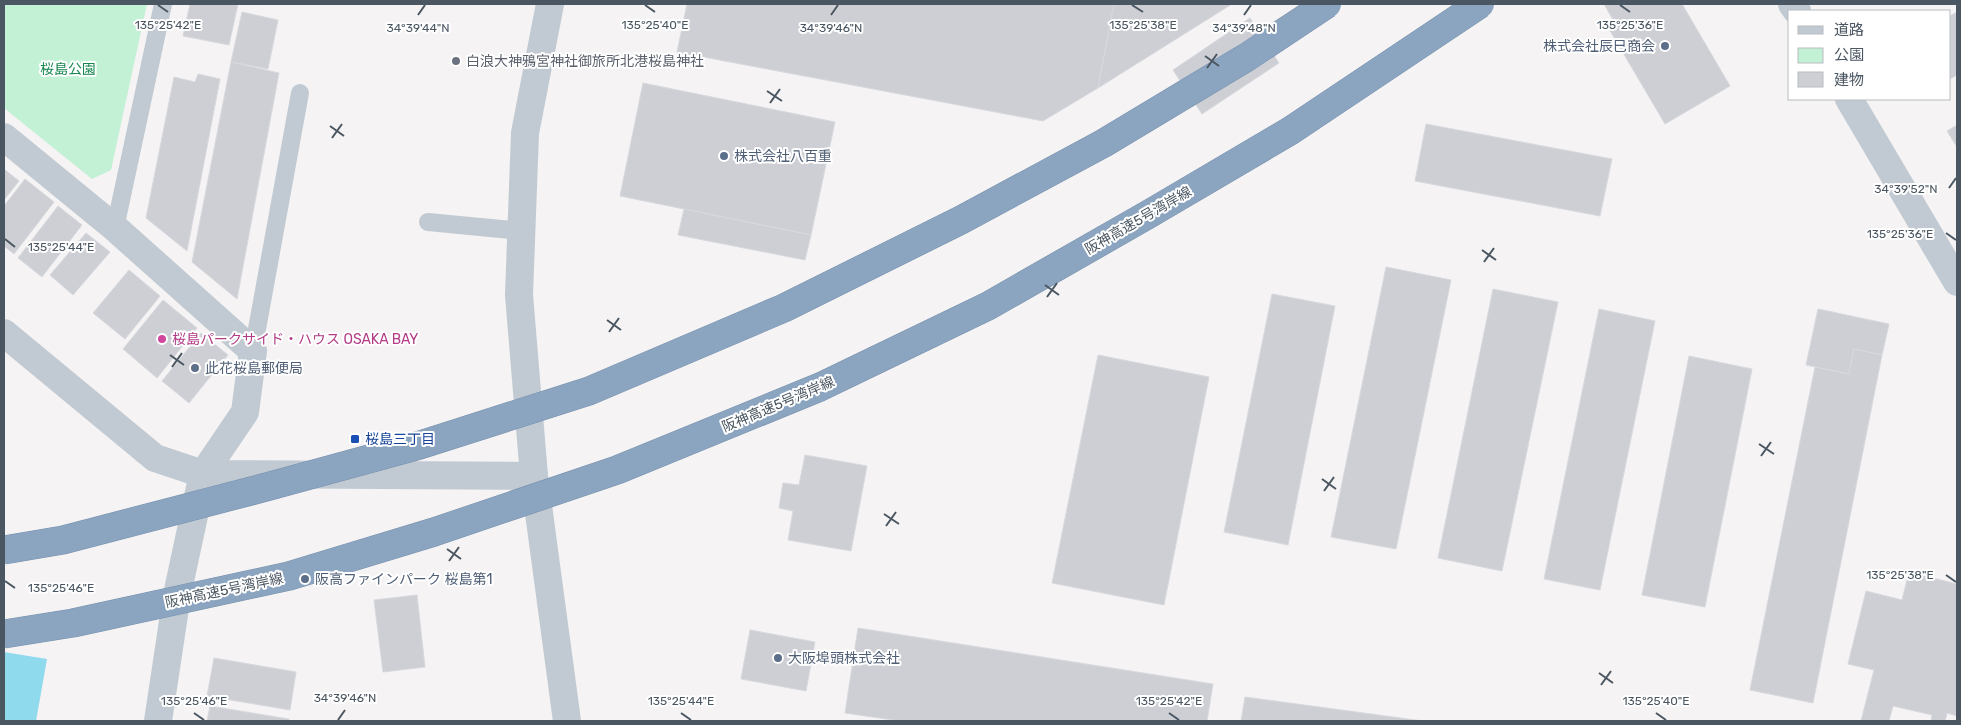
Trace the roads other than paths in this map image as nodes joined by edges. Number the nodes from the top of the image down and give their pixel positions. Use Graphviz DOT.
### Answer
graph roads {
  1 [pos="163,4"];
  2 [pos="550,4"];
  3 [pos="1327,4"];
  4 [pos="1480,4"];
  5 [pos="300,93"];
  6 [pos="1849,100"];
  7 [pos="4,137"];
  8 [pos="428,222"];
  9 [pos="116,228"];
  10 [pos="522,231"];
  11 [pos="1957,282"];
  12 [pos="4,332"];
  13 [pos="253,351"];
  14 [pos="204,474"];
  15 [pos="534,476"];
  16 [pos="4,550"];
  17 [pos="177,596"];
  18 [pos="226,598"];
  19 [pos="4,634"];
  20 [pos="158,721"];
  21 [pos="567,721"];
  1 -- 9 [label="lane"];
  2 -- 10 [label="street"];
  3 -- 16 [label="highway, bridge"];
  4 -- 19 [label="highway, 阪神高速5号湾岸線, bridge"];
  5 -- 13 [label="lane"];
  6 -- 11 [label="street"];
  7 -- 9 [label="street"];
  8 -- 10 [label="lane"];
  9 -- 13 [label="street"];
  10 -- 15 [label="street"];
  12 -- 14 [label="street"];
  13 -- 14 [label="street"];
  14 -- 15 [label="street"];
  14 -- 17 [label="street"];
  15 -- 21 [label="street"];
  17 -- 18 [label="lane"];
  17 -- 20 [label="street"];
}
